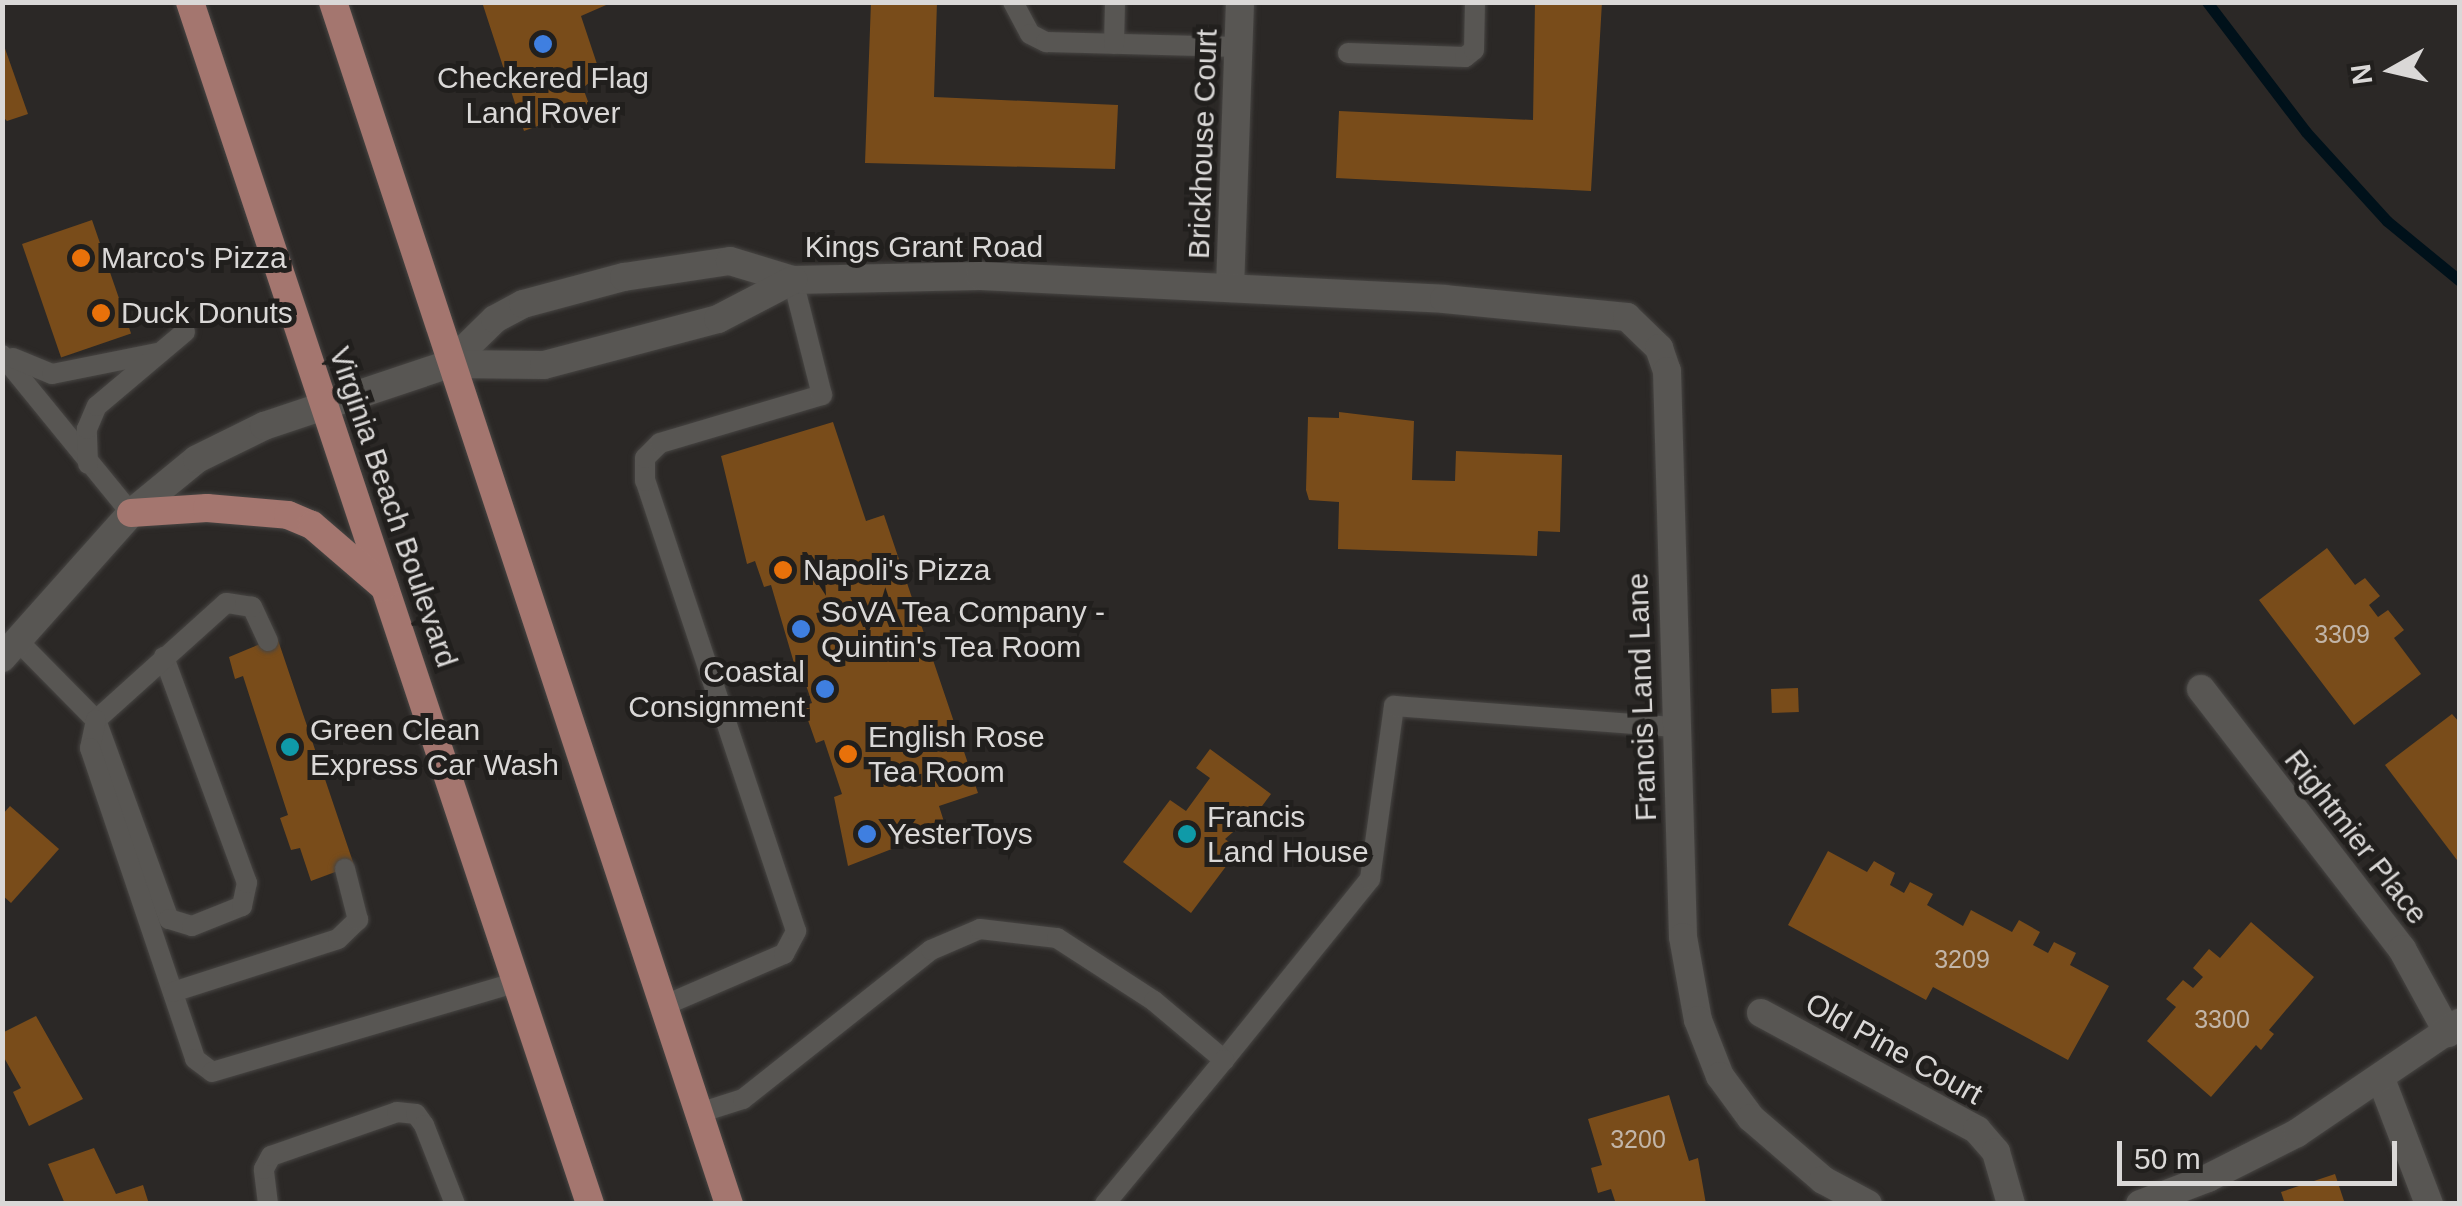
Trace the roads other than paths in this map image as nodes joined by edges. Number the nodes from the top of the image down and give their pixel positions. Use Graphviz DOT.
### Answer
graph roads {
  1 [pos="190,2"];
  2 [pos="333,2"];
  3 [pos="1012,2"];
  4 [pos="1115,2"];
  5 [pos="1240,2"];
  6 [pos="1475,2"];
  7 [pos="1114,44"];
  8 [pos="1238,47"];
  9 [pos="1348,54"];
  10 [pos="792,280"];
  11 [pos="1230,288"];
  12 [pos="1438,299"];
  13 [pos="185,332"];
  14 [pos="163,352"];
  15 [pos="2,353"];
  16 [pos="450,364"];
  17 [pos="325,404"];
  18 [pos="88,464"];
  19 [pos="131,513"];
  20 [pos="387,589"];
  21 [pos="268,640"];
  22 [pos="10,649"];
  23 [pos="164,657"];
  24 [pos="2200,689"];
  25 [pos="96,720"];
  26 [pos="1676,726"];
  27 [pos="346,868"];
  28 [pos="517,982"];
  29 [pos="173,992"];
  30 [pos="663,1006"];
  31 [pos="1761,1014"];
  32 [pos="2454,1028"];
  33 [pos="1224,1060"];
  34 [pos="2382,1079"];
  35 [pos="699,1113"];
  36 [pos="590,1203"];
  37 [pos="2145,1203"];
  38 [pos="268,1204"];
  39 [pos="456,1204"];
  40 [pos="729,1204"];
  41 [pos="1105,1204"];
  42 [pos="1868,1204"];
  43 [pos="2012,1204"];
  44 [pos="2429,1204"];
  1 -- 17 [label="main road, Virginia Beach Boulevard"];
  2 -- 16 [label="main road"];
  3 -- 7 [label="lane"];
  4 -- 7 [label="lane"];
  5 -- 8 [label="street, Brickhouse Court"];
  6 -- 9 [label="lane"];
  7 -- 8 [label="lane"];
  8 -- 11 [label="street, Brickhouse Court"];
  10 -- 11 [label="street, Kings Grant Road"];
  10 -- 16 [label="street"];
  10 -- 16 [label="street, Kings Grant Road"];
  10 -- 30 [label="lane"];
  11 -- 12 [label="street, Kings Grant Road"];
  12 -- 26 [label="street, Francis Land Lane"];
  13 -- 14 [label="lane"];
  14 -- 15 [label="lane"];
  14 -- 18 [label="lane"];
  15 -- 18 [label="lane"];
  16 -- 17 [label="street, Kings Grant Road"];
  16 -- 30 [label="main road"];
  17 -- 19 [label="street, Kings Grant Road"];
  17 -- 20 [label="main road, Virginia Beach Boulevard"];
  18 -- 19 [label="lane"];
  19 -- 20 [label="main road"];
  19 -- 22 [label="street, Kings Grant Road"];
  20 -- 28 [label="main road, Virginia Beach Boulevard"];
  21 -- 23 [label="lane"];
  22 -- 25 [label="lane"];
  23 -- 25 [label="lane"];
  23 -- 25 [label="lane"];
  24 -- 32 [label="street, Rightmier Place"];
  25 -- 29 [label="lane"];
  26 -- 33 [label="lane"];
  26 -- 42 [label="street, Francis Land Lane"];
  27 -- 29 [label="lane"];
  28 -- 29 [label="lane"];
  28 -- 36 [label="main road, Virginia Beach Boulevard"];
  30 -- 35 [label="main road"];
  31 -- 43 [label="street, Old Pine Court"];
  32 -- 34 [label="street"];
  33 -- 35 [label="lane"];
  33 -- 41 [label="lane"];
  34 -- 37 [label="street"];
  34 -- 44 [label="street"];
  35 -- 40 [label="main road"];
  38 -- 39 [label="lane"];
}
